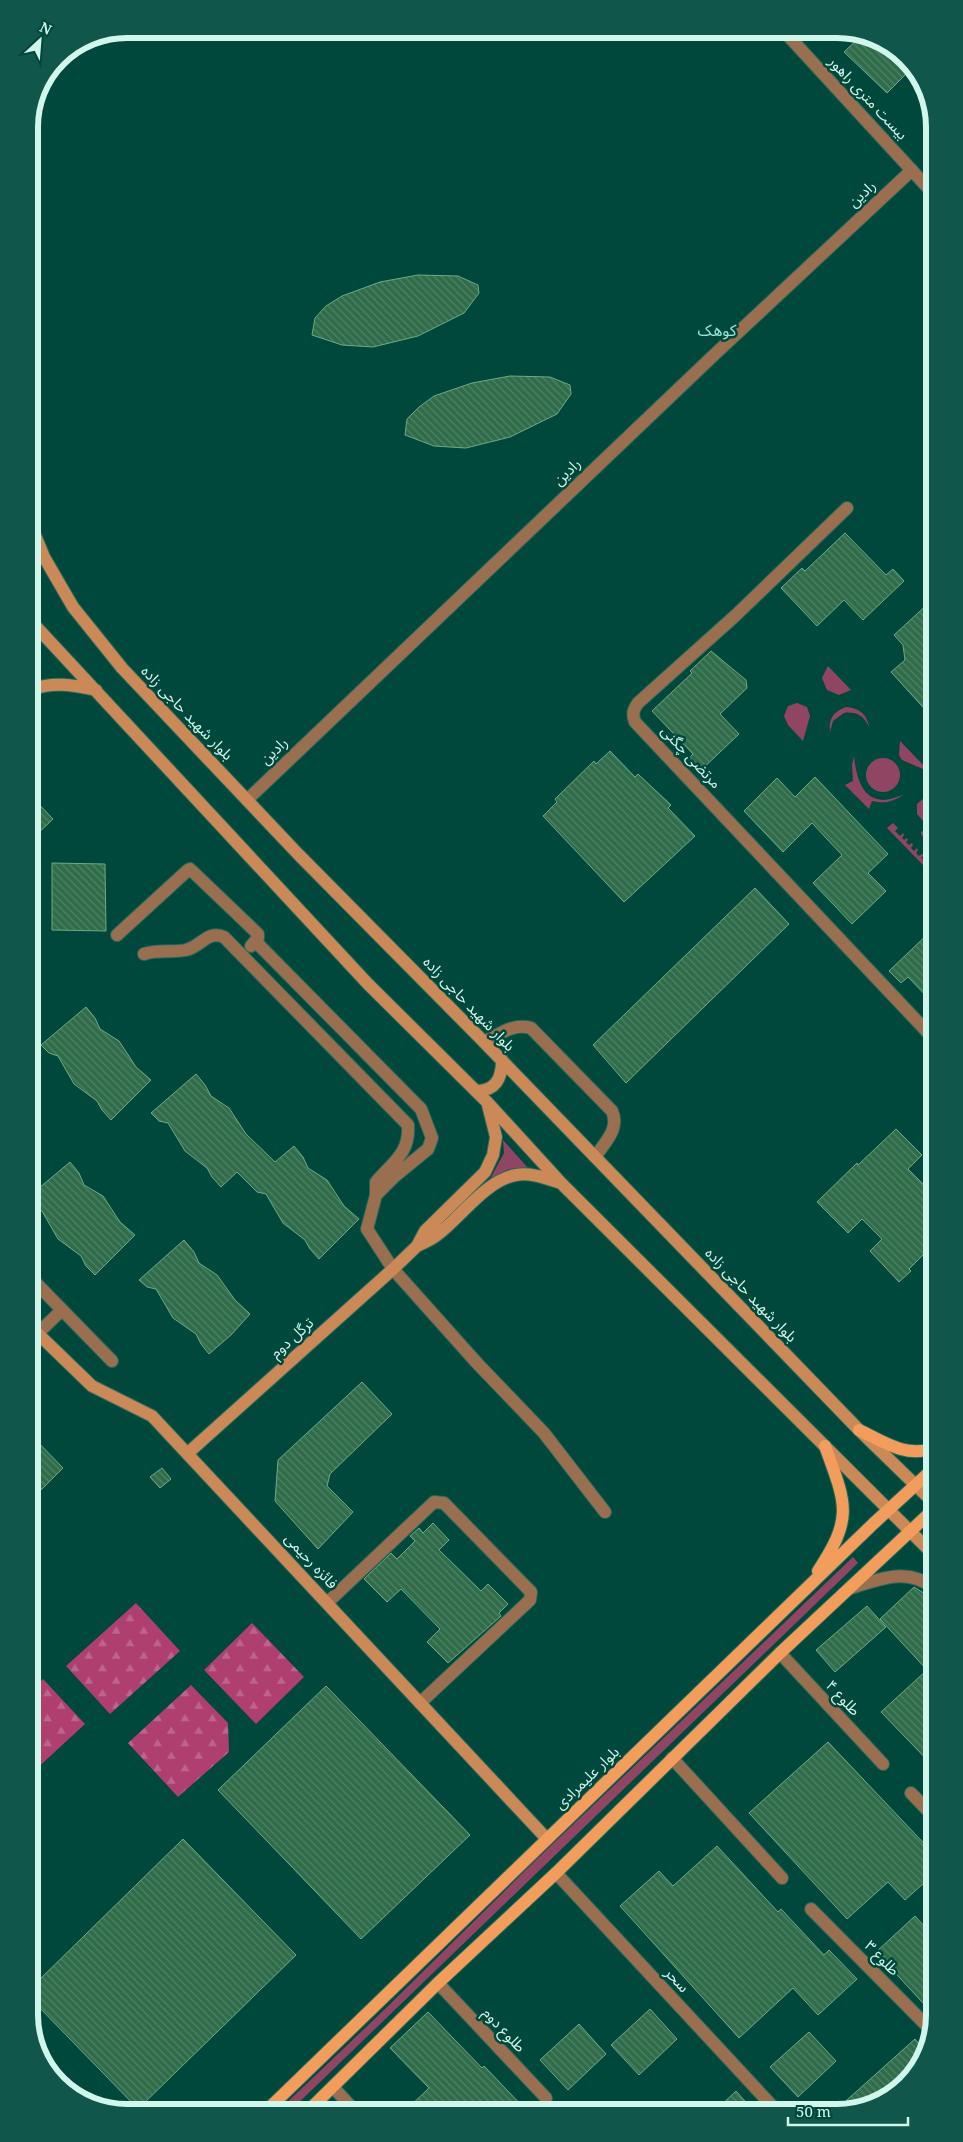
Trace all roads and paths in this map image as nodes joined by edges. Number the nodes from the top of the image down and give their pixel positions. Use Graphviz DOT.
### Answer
graph roads {
  1 [pos="790,38"];
  2 [pos="912,170"];
  3 [pos="926,186"];
  4 [pos="847,508"];
  5 [pos="38,542"];
  6 [pos="38,628"];
  7 [pos="38,688"];
  8 [pos="96,690"];
  9 [pos="247,800"];
  10 [pos="117,935"];
  11 [pos="255,941"];
  12 [pos="144,954"];
  13 [pos="242,954"];
  14 [pos="926,1032"];
  15 [pos="484,1042"];
  16 [pos="502,1060"];
  17 [pos="476,1091"];
  18 [pos="488,1103"];
  19 [pos="595,1157"];
  20 [pos="562,1184"];
  21 [pos="376,1196"];
  22 [pos="417,1246"];
  23 [pos="393,1269"];
  24 [pos="38,1285"];
  25 [pos="62,1310"];
  26 [pos="38,1329"];
  27 [pos="38,1334"];
  28 [pos="112,1361"];
  29 [pos="859,1430"];
  30 [pos="825,1446"];
  31 [pos="926,1450"];
  32 [pos="188,1453"];
  33 [pos="926,1475"];
  34 [pos="915,1485"];
  35 [pos="926,1495"];
  36 [pos="888,1510"];
  37 [pos="605,1512"];
  38 [pos="926,1516"];
  39 [pos="909,1532"];
  40 [pos="926,1548"];
  41 [pos="926,1584"];
  42 [pos="851,1588"];
  43 [pos="806,1590"];
  44 [pos="328,1603"];
  45 [pos="780,1653"];
  46 [pos="420,1703"];
  47 [pos="672,1758"];
  48 [pos="884,1764"];
  49 [pos="911,1794"];
  50 [pos="926,1809"];
  51 [pos="547,1839"];
  52 [pos="556,1873"];
  53 [pos="782,1878"];
  54 [pos="811,1908"];
  55 [pos="438,1984"];
  56 [pos="925,2024"];
  57 [pos="333,2087"];
  58 [pos="546,2098"];
  59 [pos="273,2104"];
  60 [pos="315,2104"];
  61 [pos="349,2104"];
  62 [pos="770,2104"];
  1 -- 2 [label="street, بیست متری راهور"];
  2 -- 3 [label="street, بیست متری راهور"];
  2 -- 9 [label="street, رادین"];
  4 -- 14 [label="street, مرتضی چگنی"];
  5 -- 9 [label="main road, بلوار شهید حاجی زاده"];
  6 -- 8 [label="main road"];
  7 -- 8 [label="main road"];
  8 -- 17 [label="main road"];
  9 -- 15 [label="main road, بلوار شهید حاجی زاده"];
  10 -- 11 [label="street"];
  11 -- 13 [label="street"];
  11 -- 21 [label="street"];
  12 -- 13 [label="street"];
  13 -- 21 [label="street"];
  15 -- 16 [label="main road, بلوار شهید حاجی زاده"];
  15 -- 19 [label="street"];
  16 -- 17 [label="main road"];
  16 -- 19 [label="main road, بلوار شهید حاجی زاده"];
  17 -- 18 [label="main road"];
  18 -- 20 [label="main road"];
  18 -- 22 [label="main road, ترگل دوم"];
  19 -- 29 [label="main road, بلوار شهید حاجی زاده"];
  20 -- 22 [label="main road, ترگل دوم"];
  20 -- 30 [label="main road"];
  21 -- 23 [label="street"];
  22 -- 23 [label="main road, ترگل دوم"];
  23 -- 32 [label="main road, ترگل دوم"];
  23 -- 37 [label="street"];
  24 -- 25 [label="street"];
  25 -- 26 [label="street"];
  25 -- 28 [label="street"];
  27 -- 32 [label="main road, فائزه رحیمی"];
  29 -- 31 [label="main road"];
  29 -- 34 [label="main road, بلوار شهید حاجی زاده"];
  30 -- 36 [label="main road"];
  30 -- 43 [label="main road"];
  32 -- 44 [label="main road, فائزه رحیمی"];
  33 -- 34 [label="main road, بلوار علیمرادی"];
  34 -- 35 [label="main road, بلوار شهید حاجی زاده"];
  34 -- 36 [label="main road, بلوار علیمرادی"];
  36 -- 39 [label="main road"];
  36 -- 43 [label="main road, بلوار علیمرادی"];
  38 -- 39 [label="main road"];
  39 -- 40 [label="main road"];
  39 -- 42 [label="main road"];
  41 -- 42 [label="street"];
  42 -- 45 [label="main road"];
  43 -- 51 [label="main road, بلوار علیمرادی"];
  44 -- 46 [label="main road, فائزه رحیمی"];
  44 -- 46 [label="street"];
  45 -- 47 [label="main road"];
  45 -- 48 [label="street, طلوع ۴"];
  46 -- 51 [label="main road, فائزه رحیمی"];
  47 -- 52 [label="main road"];
  47 -- 53 [label="street"];
  49 -- 50 [label="street"];
  51 -- 59 [label="main road, بلوار علیمرادی"];
  52 -- 55 [label="main road"];
  52 -- 62 [label="street, سحر"];
  54 -- 56 [label="street, طلوع ۳"];
  55 -- 57 [label="main road"];
  55 -- 58 [label="street, طلوع دوم"];
  57 -- 60 [label="main road"];
  57 -- 61 [label="street"];
}
